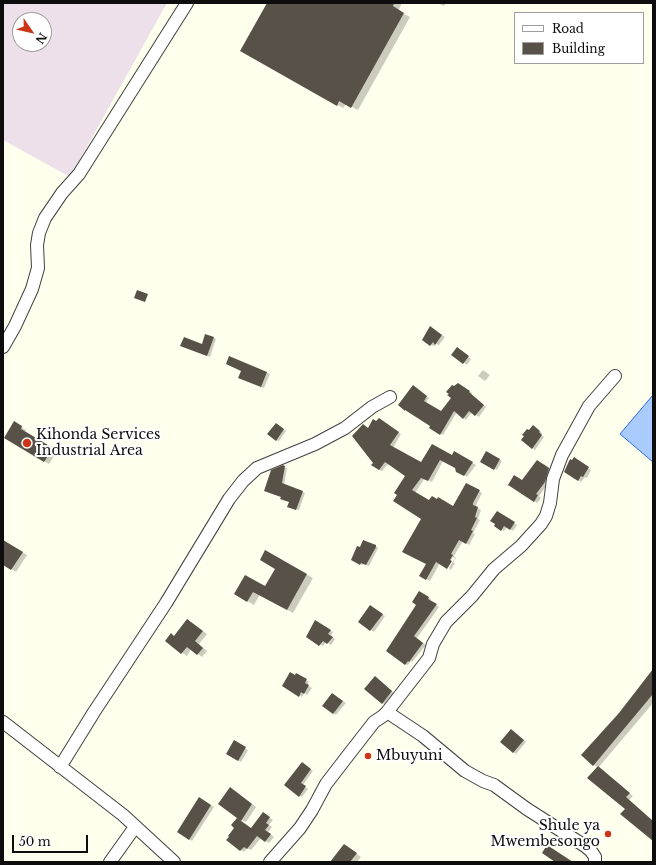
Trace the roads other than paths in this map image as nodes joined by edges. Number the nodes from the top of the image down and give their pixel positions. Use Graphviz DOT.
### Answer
graph roads {
  1 [pos="187,3"];
  2 [pos="3,347"];
  3 [pos="615,376"];
  4 [pos="390,397"];
  5 [pos="387,712"];
  6 [pos="3,722"];
  7 [pos="60,767"];
  8 [pos="135,827"];
  9 [pos="110,862"];
  10 [pos="174,862"];
  11 [pos="270,862"];
  12 [pos="595,862"];
  1 -- 2 [label="street"];
  3 -- 5 [label="street"];
  4 -- 7 [label="street"];
  5 -- 11 [label="street"];
  5 -- 12 [label="street"];
  6 -- 7 [label="street"];
  7 -- 8 [label="street"];
  8 -- 9 [label="street"];
  8 -- 10 [label="street"];
}
